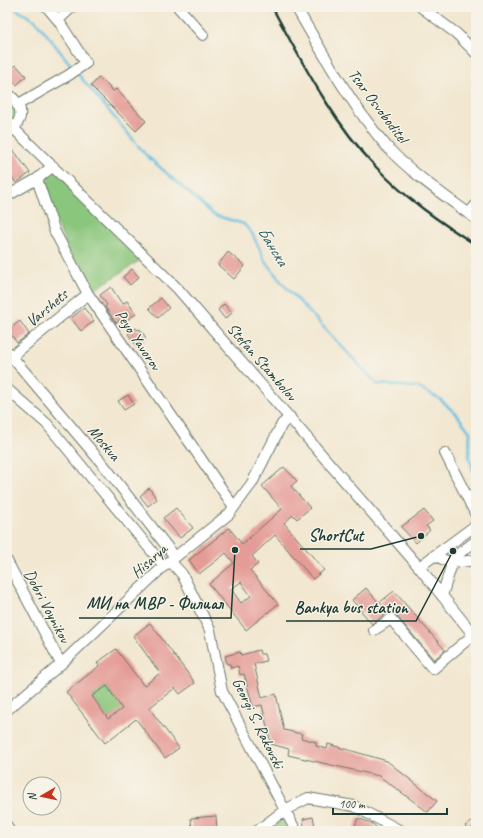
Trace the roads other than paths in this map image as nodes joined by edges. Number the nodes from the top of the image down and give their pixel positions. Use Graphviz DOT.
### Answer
graph roads {
  1 [pos="47,7"];
  2 [pos="72,7"];
  3 [pos="178,7"];
  4 [pos="296,7"];
  5 [pos="421,7"];
  6 [pos="58,20"];
  7 [pos="203,35"];
  8 [pos="476,53"];
  9 [pos="7,93"];
  10 [pos="18,105"];
  11 [pos="10,125"];
  12 [pos="53,166"];
  13 [pos="36,179"];
  14 [pos="7,196"];
  15 [pos="476,205"];
  16 [pos="472,216"];
  17 [pos="88,294"];
  18 [pos="8,356"];
  19 [pos="7,389"];
  20 [pos="290,417"];
  21 [pos="445,453"];
  22 [pos="234,507"];
  23 [pos="476,515"];
  24 [pos="476,525"];
  25 [pos="476,541"];
  26 [pos="435,556"];
  27 [pos="476,560"];
  28 [pos="7,561"];
  29 [pos="170,561"];
  30 [pos="452,563"];
  31 [pos="419,567"];
  32 [pos="442,596"];
  33 [pos="374,630"];
  34 [pos="475,637"];
  35 [pos="61,664"];
  36 [pos="7,710"];
  37 [pos="285,810"];
  38 [pos="7,826"];
  39 [pos="9,831"];
  40 [pos="257,831"];
  41 [pos="296,831"];
  42 [pos="401,831"];
  1 -- 6 [label="street"];
  2 -- 6 [label="street"];
  3 -- 7 [label="street"];
  4 -- 16 [label="street, Tsar Osvoboditel"];
  5 -- 8 [label="street"];
  6 -- 10 [label="street"];
  9 -- 10 [label="street"];
  10 -- 11 [label="street"];
  11 -- 12 [label="street, Stefan Stambolov"];
  12 -- 13 [label="street"];
  12 -- 20 [label="street, Stefan Stambolov"];
  13 -- 14 [label="street"];
  13 -- 17 [label="street, Peyo Yavorov"];
  15 -- 16 [label="street"];
  17 -- 18 [label="street, Varshets"];
  17 -- 22 [label="street, Peyo Yavorov"];
  18 -- 29 [label="street, Moskva"];
  19 -- 29 [label="street, Moskva"];
  20 -- 22 [label="street, Hisarya"];
  20 -- 31 [label="street, Stefan Stambolov"];
  21 -- 23 [label="street"];
  22 -- 29 [label="street, Hisarya"];
  24 -- 26 [label="street"];
  25 -- 30 [label="street"];
  26 -- 30 [label="street"];
  26 -- 31 [label="street"];
  27 -- 30 [label="street"];
  28 -- 35 [label="street, Dobri Voynikov"];
  29 -- 35 [label="street, Hisarya"];
  29 -- 37 [label="street, Georgi S. Rakovski"];
  30 -- 32 [label="street"];
  31 -- 32 [label="street, Stefan Stambolov"];
  32 -- 34 [label="street, Stefan Stambolov"];
  33 -- 34 [label="street"];
  35 -- 36 [label="street, Hisarya"];
  37 -- 40 [label="street"];
  37 -- 41 [label="street, Georgi S. Rakovski"];
  37 -- 42 [label="street"];
  38 -- 39 [label="street"];
}
